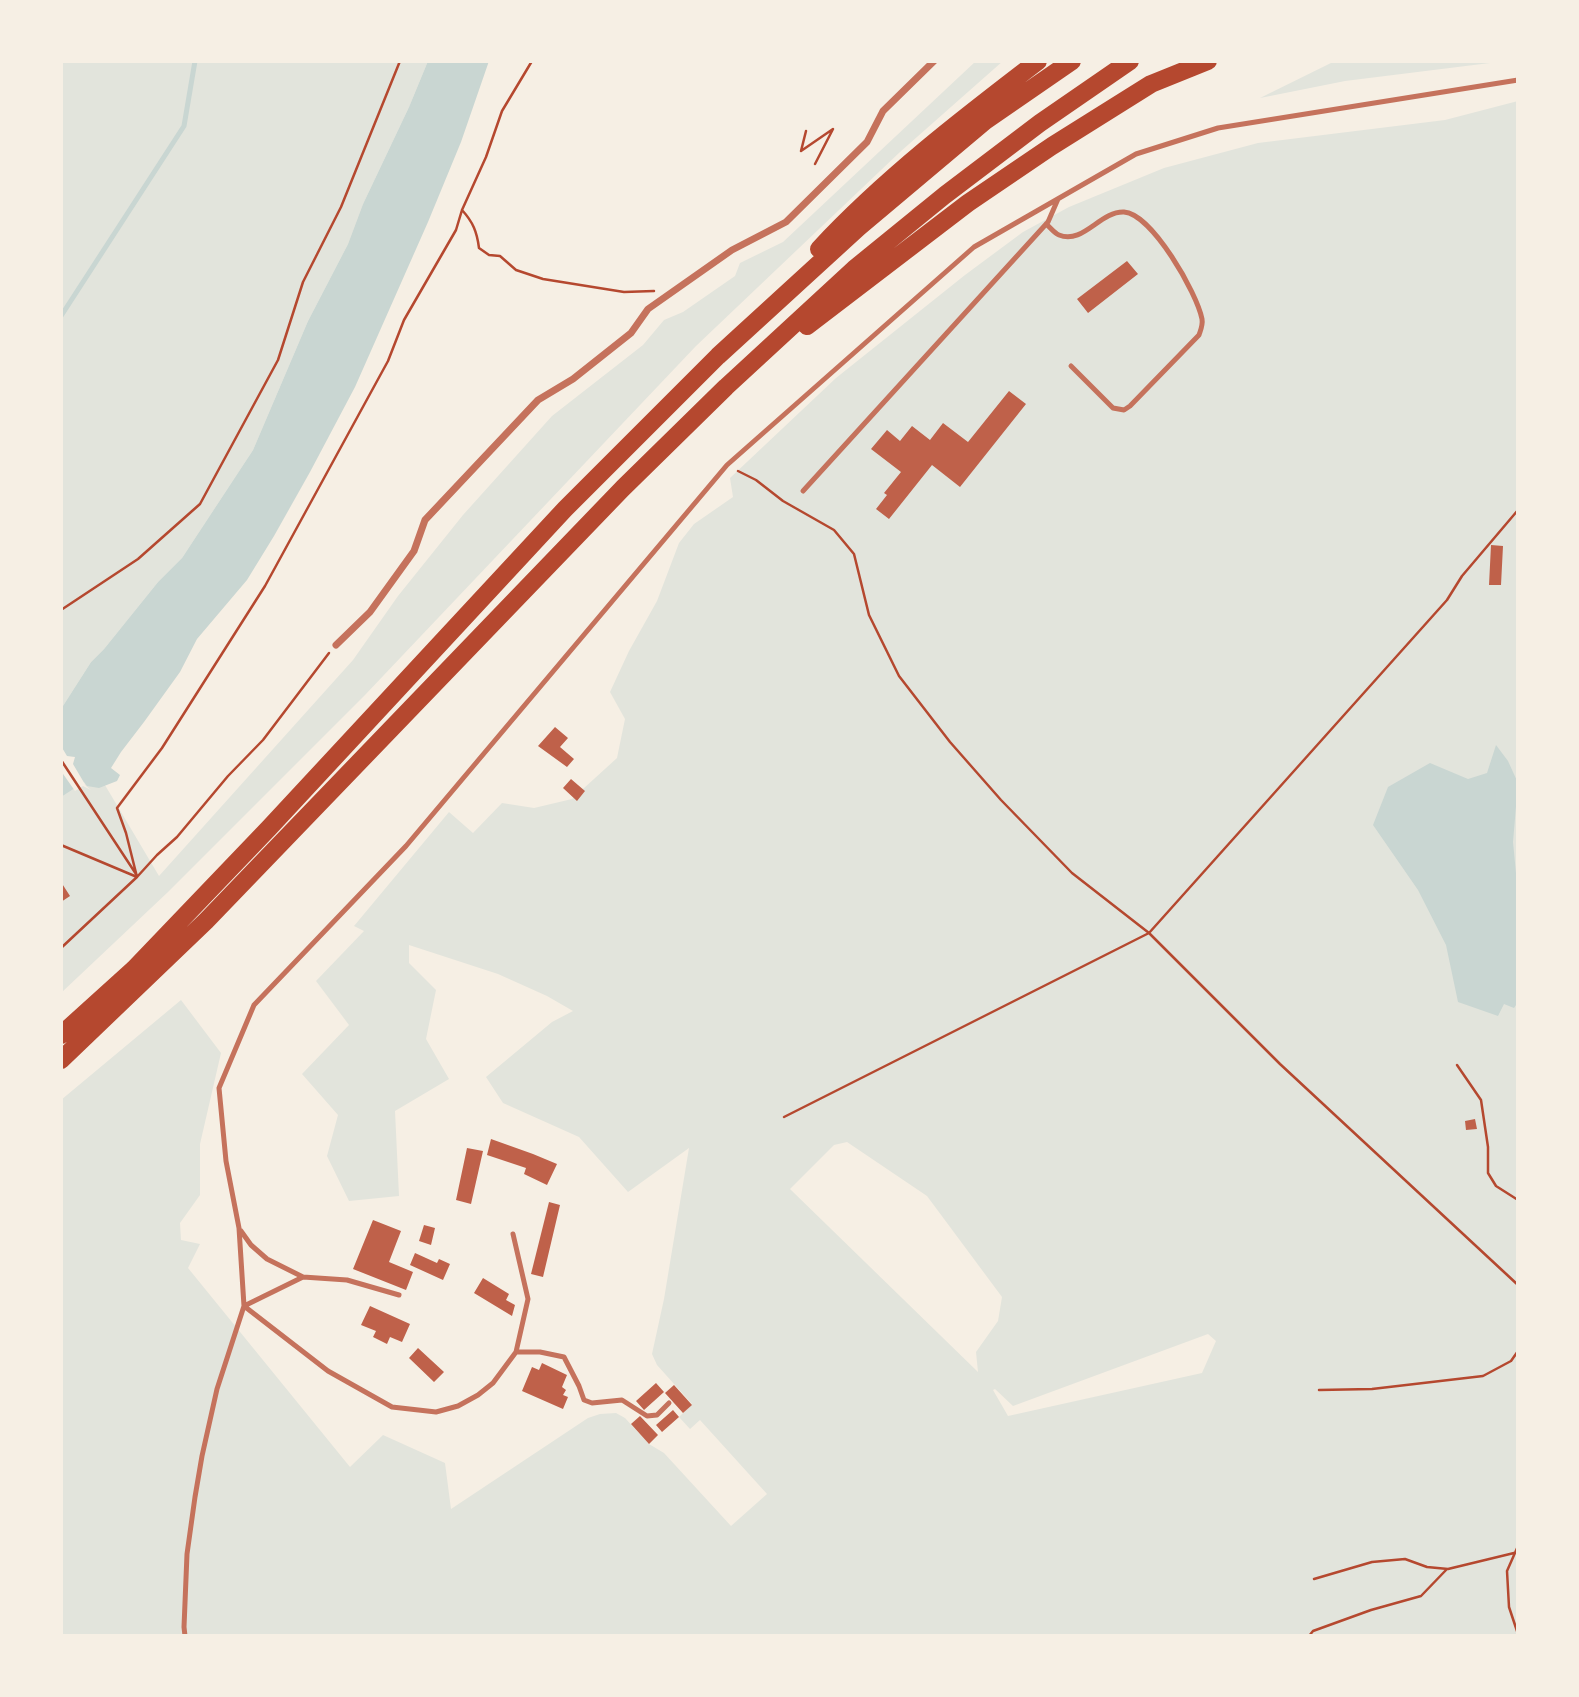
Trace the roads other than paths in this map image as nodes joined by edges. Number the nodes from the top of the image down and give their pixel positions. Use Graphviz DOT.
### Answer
graph roads {
  1 [pos="934,61"];
  2 [pos="1038,61"];
  3 [pos="1072,61"];
  4 [pos="1130,61"];
  5 [pos="1208,61"];
  6 [pos="1518,80"];
  7 [pos="1058,199"];
  8 [pos="1046,225"];
  9 [pos="718,356"];
  10 [pos="1072,366"];
  11 [pos="726,387"];
  12 [pos="803,491"];
  13 [pos="336,645"];
  14 [pos="61,1035"];
  15 [pos="61,1060"];
  16 [pos="239,1228"];
  17 [pos="513,1234"];
  18 [pos="303,1277"];
  19 [pos="399,1295"];
  20 [pos="244,1306"];
  21 [pos="516,1352"];
  22 [pos="669,1403"];
  23 [pos="184,1636"];
  1 -- 13 [label="street"];
  2 -- 9 [label="highway"];
  3 -- 9 [label="highway"];
  4 -- 11 [label="highway"];
  5 -- 11 [label="highway"];
  6 -- 7 [label="lane"];
  7 -- 8 [label="lane"];
  7 -- 16 [label="lane"];
  8 -- 10 [label="lane"];
  8 -- 12 [label="lane"];
  9 -- 14 [label="highway"];
  11 -- 15 [label="highway"];
  16 -- 18 [label="lane"];
  16 -- 20 [label="lane"];
  17 -- 21 [label="lane"];
  18 -- 19 [label="lane"];
  18 -- 20 [label="lane"];
  20 -- 21 [label="lane"];
  20 -- 23 [label="lane"];
  21 -- 22 [label="lane"];
}
